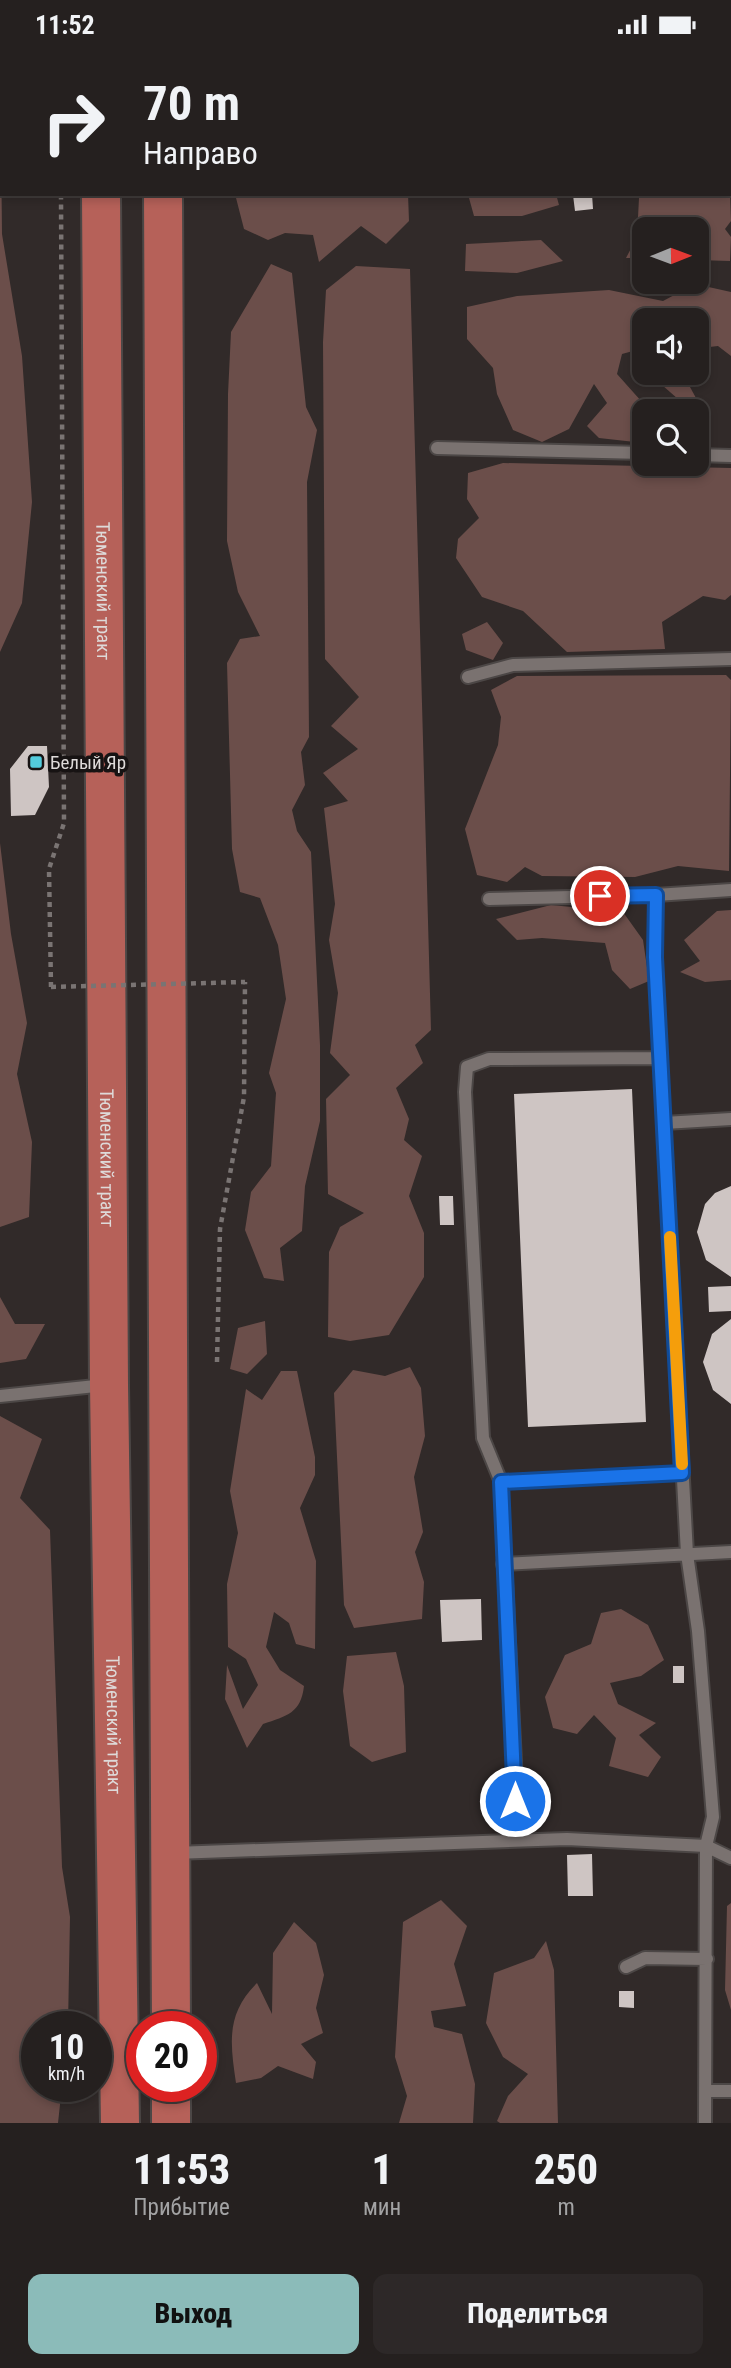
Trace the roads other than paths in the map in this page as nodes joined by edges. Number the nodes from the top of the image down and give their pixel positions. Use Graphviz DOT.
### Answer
graph roads {
  1 [pos="101,196"];
  2 [pos="163,196"];
  3 [pos="436,449"];
  4 [pos="632,453"];
  5 [pos="709,455"];
  6 [pos="731,456"];
  7 [pos="731,659"];
  8 [pos="468,677"];
  9 [pos="731,890"];
  10 [pos="656,895"];
  11 [pos="489,899"];
  12 [pos="660,1058"];
  13 [pos="731,1119"];
  14 [pos="664,1123"];
  15 [pos="109,1385"];
  16 [pos="0,1396"];
  17 [pos="682,1473"];
  18 [pos="501,1482"];
  19 [pos="731,1552"];
  20 [pos="687,1554"];
  21 [pos="503,1564"];
  22 [pos="514,1839"];
  23 [pos="706,1846"];
  24 [pos="170,1854"];
  25 [pos="731,1859"];
  26 [pos="707,1959"];
  27 [pos="626,1966"];
  28 [pos="171,2011"];
  29 [pos="706,2091"];
  30 [pos="731,2091"];
  31 [pos="171,2102"];
  32 [pos="120,2123"];
  33 [pos="172,2123"];
  34 [pos="705,2123"];
  1 -- 15 [label="main road, Тюменский тракт"];
  2 -- 24 [label="main road"];
  3 -- 4 [label="lane"];
  5 -- 6 [label="lane"];
  7 -- 8 [label="lane"];
  9 -- 10 [label="lane"];
  10 -- 11 [label="lane"];
  10 -- 12 [label="lane"];
  12 -- 14 [label="lane"];
  12 -- 18 [label="lane"];
  13 -- 14 [label="lane"];
  14 -- 17 [label="lane"];
  15 -- 16 [label="lane"];
  15 -- 32 [label="main road, Тюменский тракт"];
  17 -- 18 [label="lane"];
  17 -- 20 [label="lane"];
  18 -- 21 [label="lane"];
  19 -- 20 [label="lane"];
  20 -- 21 [label="lane"];
  20 -- 23 [label="lane"];
  21 -- 22 [label="lane"];
  22 -- 23 [label="lane"];
  22 -- 24 [label="lane"];
  23 -- 25 [label="lane"];
  23 -- 26 [label="lane"];
  24 -- 28 [label="main road"];
  26 -- 27 [label="lane"];
  26 -- 29 [label="lane"];
  29 -- 30 [label="lane"];
  29 -- 34 [label="lane"];
  31 -- 33 [label="main road"];
}
